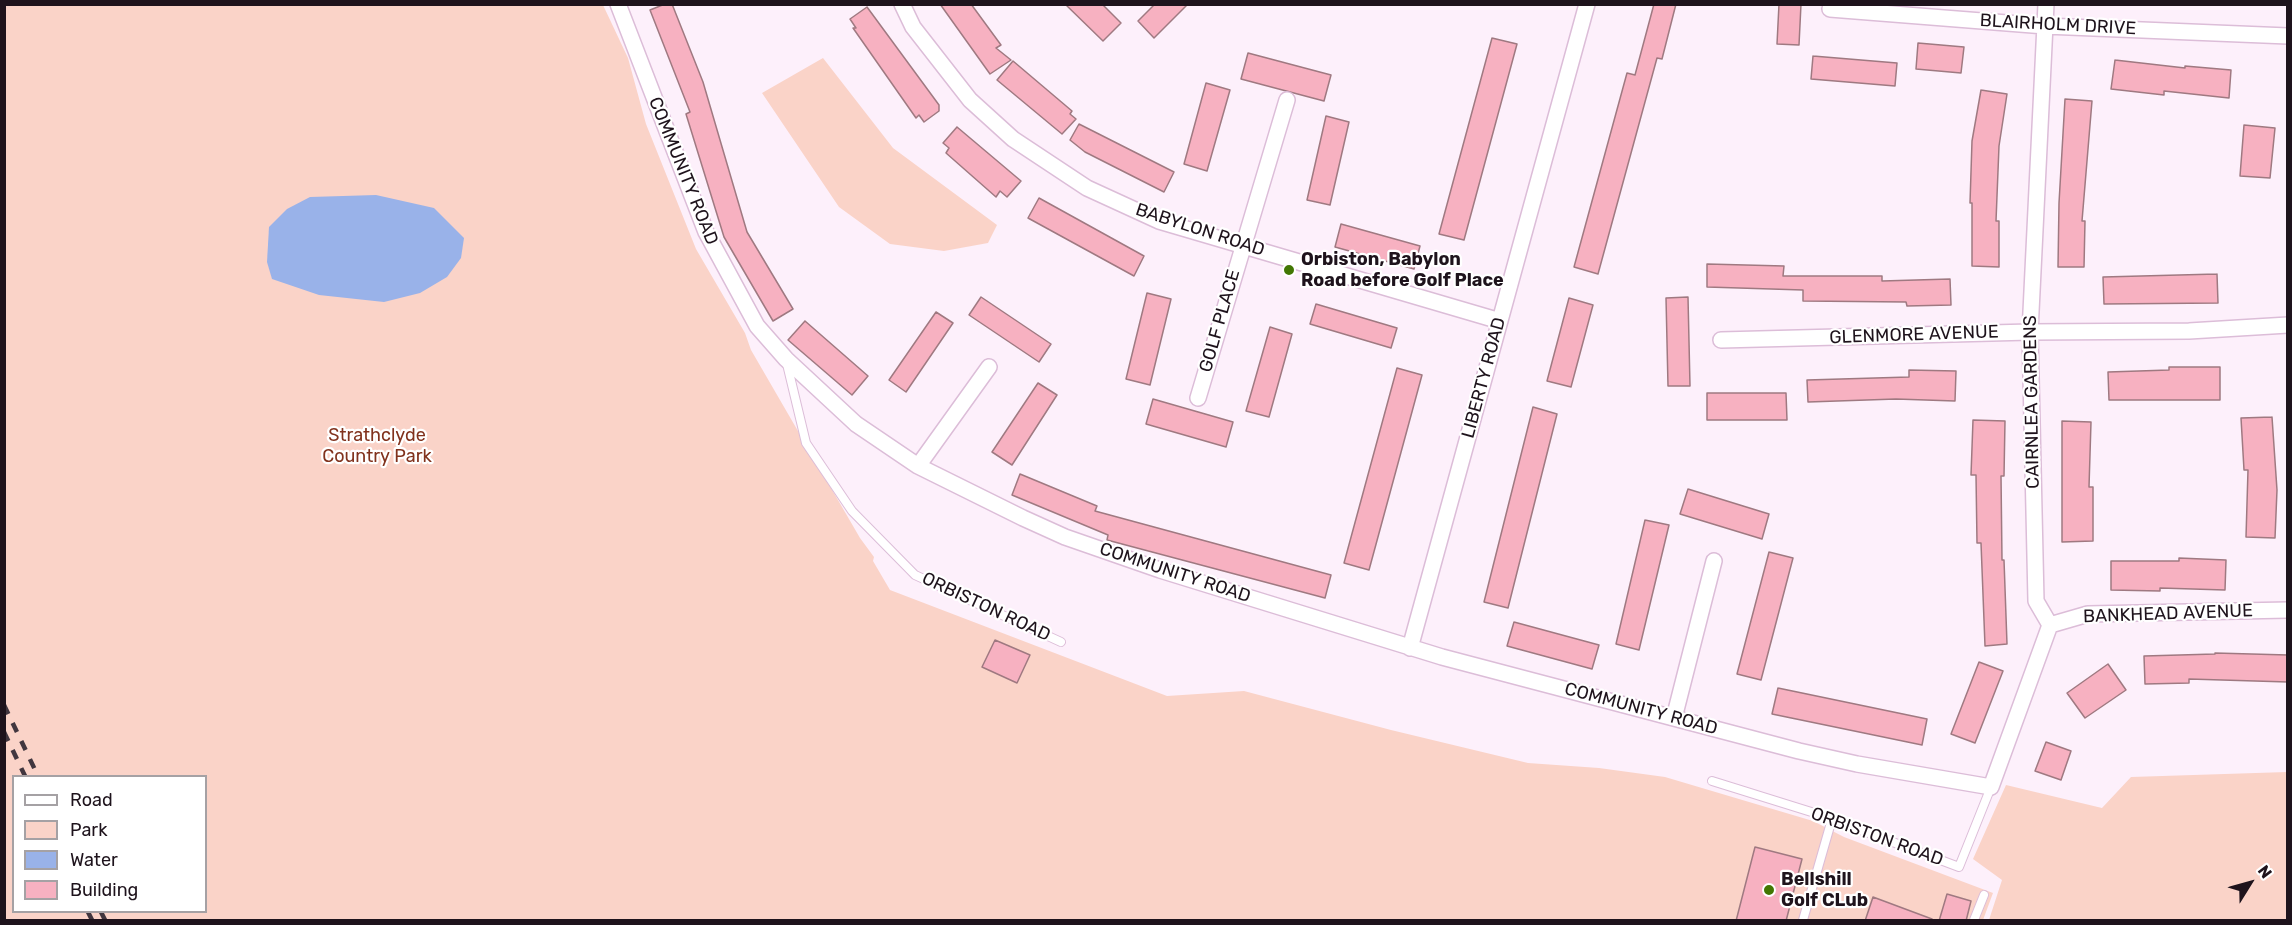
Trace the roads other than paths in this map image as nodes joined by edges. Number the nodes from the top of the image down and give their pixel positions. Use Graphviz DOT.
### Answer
graph roads {
  1 [pos="618,4"];
  2 [pos="902,4"];
  3 [pos="1587,4"];
  4 [pos="2046,4"];
  5 [pos="1830,9"];
  6 [pos="2045,26"];
  7 [pos="2288,36"];
  8 [pos="1287,100"];
  9 [pos="1242,245"];
  10 [pos="1500,321"];
  11 [pos="2288,325"];
  12 [pos="2030,332"];
  13 [pos="1721,340"];
  14 [pos="786,359"];
  15 [pos="989,367"];
  16 [pos="1198,398"];
  17 [pos="918,466"];
  18 [pos="1714,561"];
  19 [pos="2288,610"];
  20 [pos="2050,625"];
  21 [pos="1062,642"];
  22 [pos="1410,648"];
  23 [pos="1674,718"];
  24 [pos="1712,781"];
  25 [pos="1991,787"];
  26 [pos="1832,819"];
  27 [pos="1984,895"];
  28 [pos="1803,921"];
  29 [pos="1974,921"];
  1 -- 14 [label="street, COMMUNITY ROAD"];
  2 -- 9 [label="street, BABYLON ROAD"];
  3 -- 10 [label="street, LIBERTY ROAD"];
  4 -- 6 [label="street, CAIRNLEA GARDENS"];
  5 -- 6 [label="street, BLAIRHOLM DRIVE"];
  6 -- 7 [label="street, BLAIRHOLM DRIVE"];
  6 -- 12 [label="street, CAIRNLEA GARDENS"];
  8 -- 9 [label="street, GOLF PLACE"];
  9 -- 10 [label="street, BABYLON ROAD"];
  9 -- 16 [label="street, GOLF PLACE"];
  10 -- 22 [label="street, LIBERTY ROAD"];
  11 -- 12 [label="street, GLENMORE AVENUE"];
  12 -- 13 [label="street, GLENMORE AVENUE"];
  12 -- 20 [label="street, CAIRNLEA GARDENS"];
  14 -- 17 [label="street, COMMUNITY ROAD"];
  14 -- 21 [label="lane, ORBISTON ROAD"];
  15 -- 17 [label="street"];
  17 -- 22 [label="street, COMMUNITY ROAD"];
  18 -- 23 [label="street"];
  19 -- 20 [label="street, BANKHEAD AVENUE"];
  20 -- 25 [label="street"];
  22 -- 23 [label="street, COMMUNITY ROAD"];
  23 -- 25 [label="street, COMMUNITY ROAD"];
  24 -- 26 [label="lane, ORBISTON ROAD"];
  25 -- 26 [label="lane, ORBISTON ROAD"];
  26 -- 28 [label="lane"];
  27 -- 29 [label="lane"];
}
